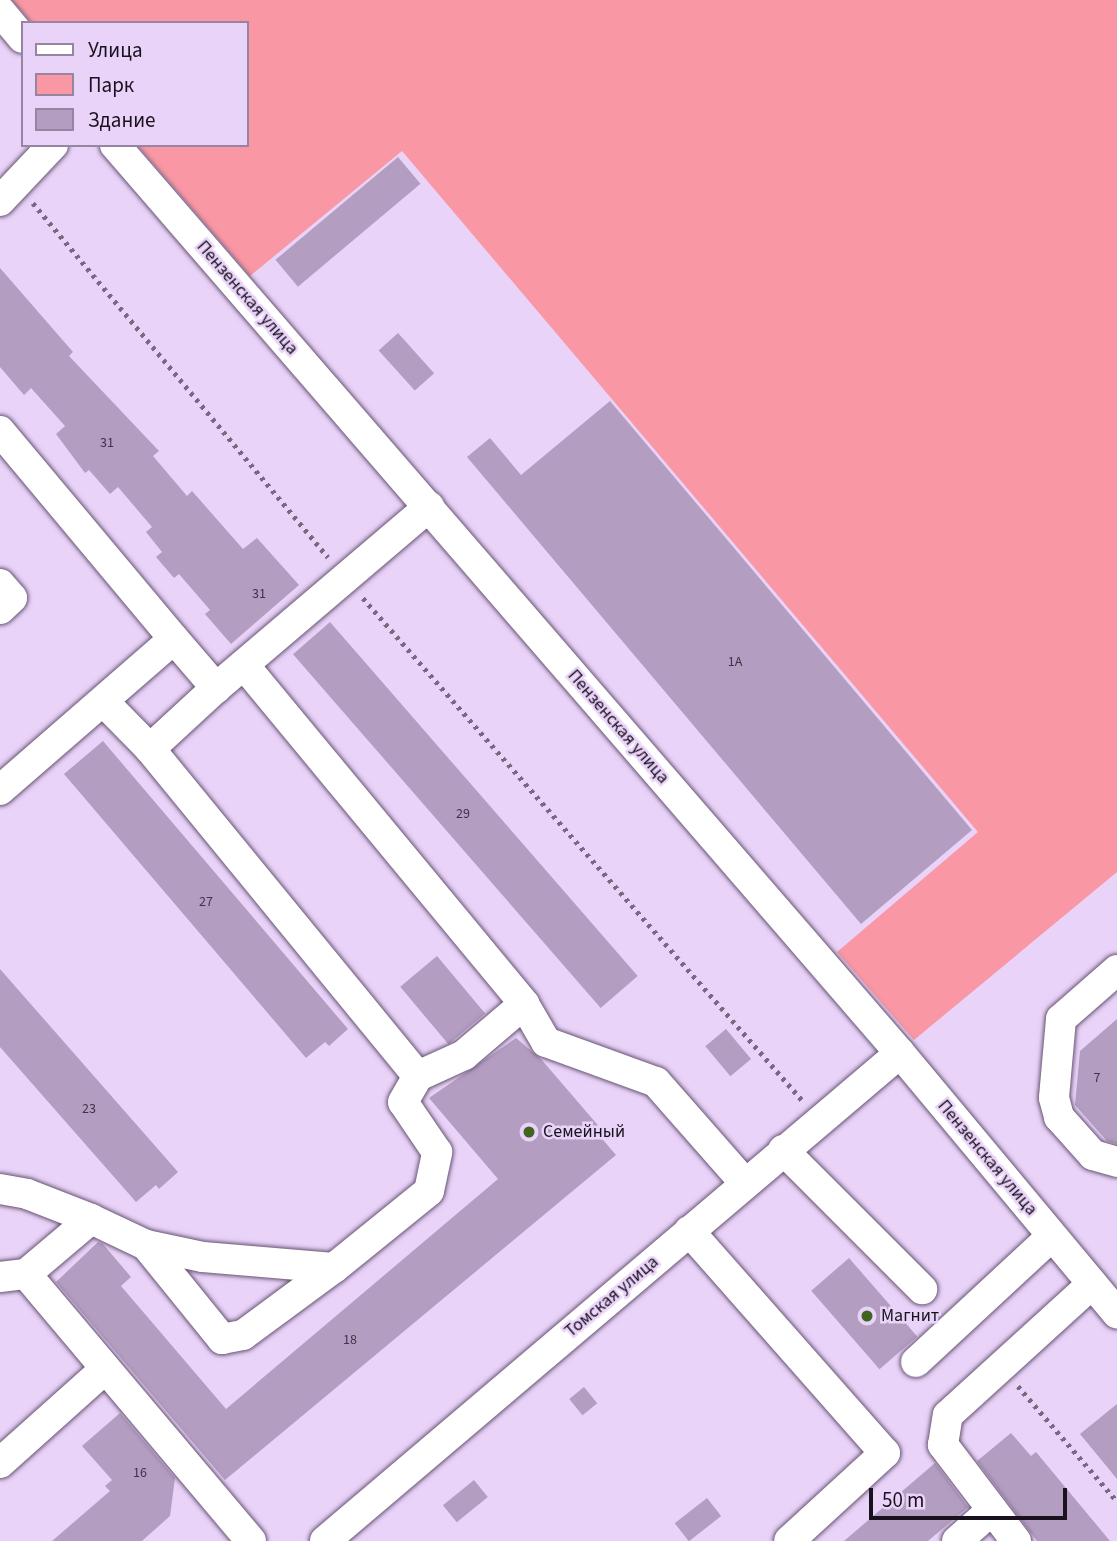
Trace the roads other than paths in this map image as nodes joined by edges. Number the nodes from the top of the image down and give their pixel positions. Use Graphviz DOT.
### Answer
graph roads {
  1 [pos="0,11"];
  2 [pos="21,36"];
  3 [pos="51,147"];
  4 [pos="117,147"];
  5 [pos="9,193"];
  6 [pos="0,431"];
  7 [pos="429,507"];
  8 [pos="0,584"];
  9 [pos="0,610"];
  10 [pos="174,639"];
  11 [pos="244,665"];
  12 [pos="216,688"];
  13 [pos="103,701"];
  14 [pos="150,749"];
  15 [pos="0,790"];
  16 [pos="1117,970"];
  17 [pos="524,1004"];
  18 [pos="900,1054"];
  19 [pos="418,1076"];
  20 [pos="783,1150"];
  21 [pos="1117,1162"];
  22 [pos="744,1182"];
  23 [pos="0,1188"];
  24 [pos="91,1219"];
  25 [pos="689,1231"];
  26 [pos="1052,1236"];
  27 [pos="146,1245"];
  28 [pos="334,1268"];
  29 [pos="13,1275"];
  30 [pos="1092,1284"];
  31 [pos="922,1289"];
  32 [pos="1117,1313"];
  33 [pos="916,1362"];
  34 [pos="104,1370"];
  35 [pos="0,1463"];
  36 [pos="992,1510"];
  37 [pos="343,1536"];
  38 [pos="251,1541"];
  39 [pos="789,1541"];
  40 [pos="957,1541"];
  41 [pos="1016,1541"];
  1 -- 2 [label="street"];
  3 -- 5 [label="street"];
  4 -- 7 [label="street, Пензенская улица"];
  6 -- 10 [label="street"];
  7 -- 11 [label="street"];
  7 -- 18 [label="street, Пензенская улица"];
  8 -- 9 [label="street"];
  10 -- 12 [label="street"];
  10 -- 13 [label="street"];
  11 -- 12 [label="street"];
  11 -- 17 [label="street"];
  12 -- 14 [label="street"];
  13 -- 14 [label="street"];
  13 -- 15 [label="street"];
  14 -- 19 [label="street"];
  16 -- 21 [label="street"];
  17 -- 19 [label="street"];
  17 -- 22 [label="street"];
  18 -- 20 [label="street, Томская улица"];
  18 -- 26 [label="street, Пензенская улица"];
  19 -- 28 [label="street"];
  20 -- 22 [label="street, Томская улица"];
  20 -- 31 [label="street"];
  22 -- 25 [label="street, Томская улица"];
  23 -- 24 [label="street"];
  24 -- 27 [label="street"];
  24 -- 29 [label="street"];
  25 -- 37 [label="street, Томская улица"];
  25 -- 39 [label="street"];
  26 -- 30 [label="street, Пензенская улица"];
  26 -- 33 [label="street"];
  27 -- 28 [label="street"];
  27 -- 28 [label="street"];
  29 -- 34 [label="street"];
  30 -- 32 [label="street, Пензенская улица"];
  30 -- 36 [label="street"];
  34 -- 35 [label="street"];
  34 -- 38 [label="street"];
  36 -- 40 [label="street"];
  36 -- 41 [label="street"];
}
